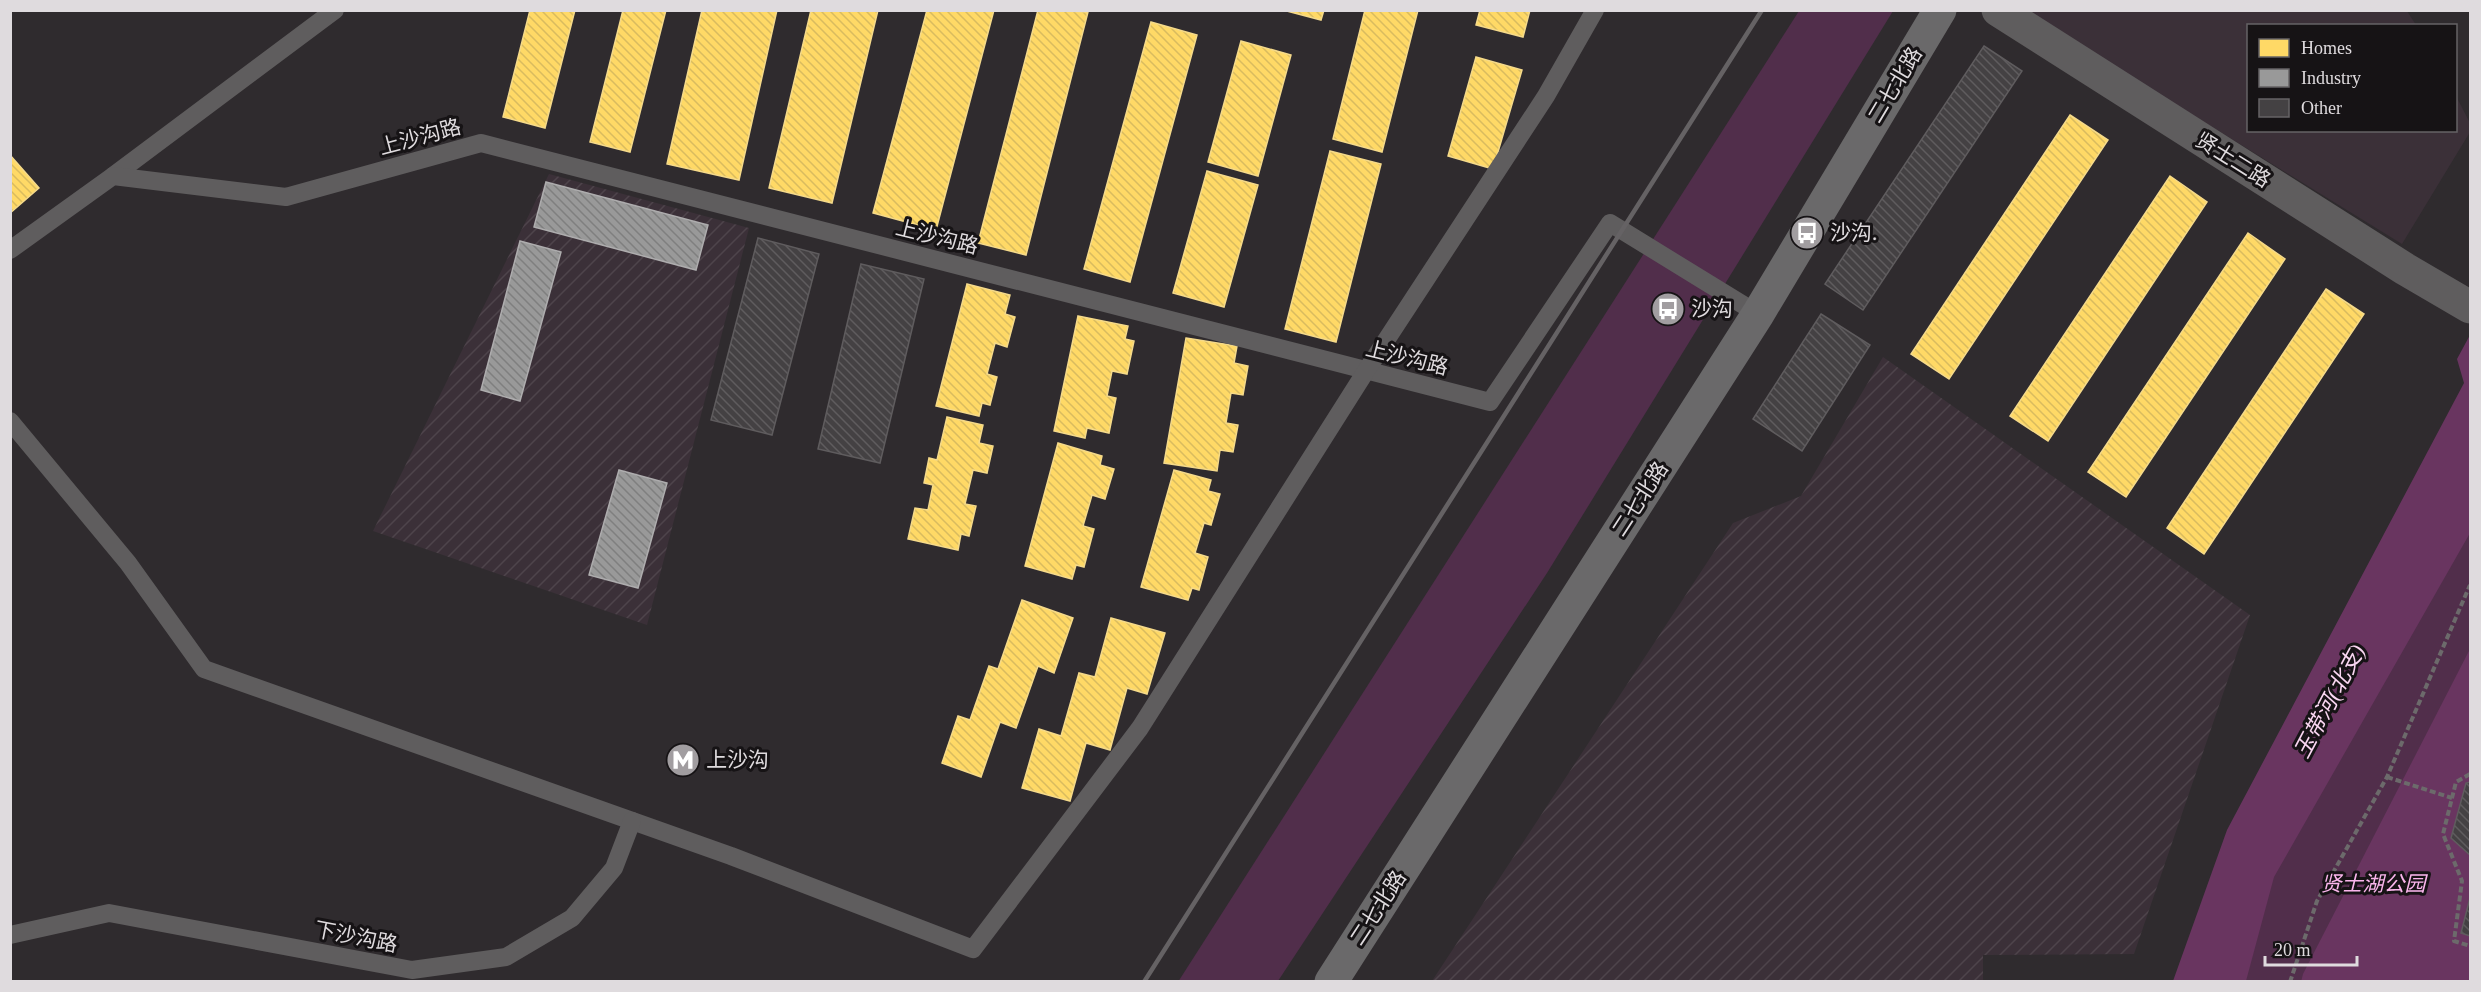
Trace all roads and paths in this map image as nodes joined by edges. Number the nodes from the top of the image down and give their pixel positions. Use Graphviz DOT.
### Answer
graph roads {
  1 [pos="335,10"];
  2 [pos="1595,10"];
  3 [pos="1940,10"];
  4 [pos="1998,10"];
  5 [pos="113,176"];
  6 [pos="10,250"];
  7 [pos="2470,307"];
  8 [pos="1758,314"];
  9 [pos="1366,370"];
  10 [pos="10,421"];
  11 [pos="2470,585"];
  12 [pos="2470,774"];
  13 [pos="2387,777"];
  14 [pos="2452,798"];
  15 [pos="632,821"];
  16 [pos="10,935"];
  17 [pos="2470,946"];
  18 [pos="1332,981"];
  19 [pos="2290,981"];
  1 -- 5 [label="lane"];
  2 -- 9 [label="lane"];
  3 -- 8 [label="main road, 二七北路"];
  4 -- 7 [label="street, 贤士二路"];
  5 -- 6 [label="lane"];
  5 -- 9 [label="lane, 上沙沟路"];
  8 -- 9 [label="lane, 上沙沟路"];
  8 -- 18 [label="main road, 二七北路"];
  9 -- 15 [label="lane"];
  10 -- 15 [label="lane"];
  11 -- 13 [label="path"];
  12 -- 14 [label="path"];
  13 -- 14 [label="path"];
  13 -- 19 [label="path"];
  14 -- 17 [label="path"];
  15 -- 16 [label="lane, 下沙沟路"];
}
